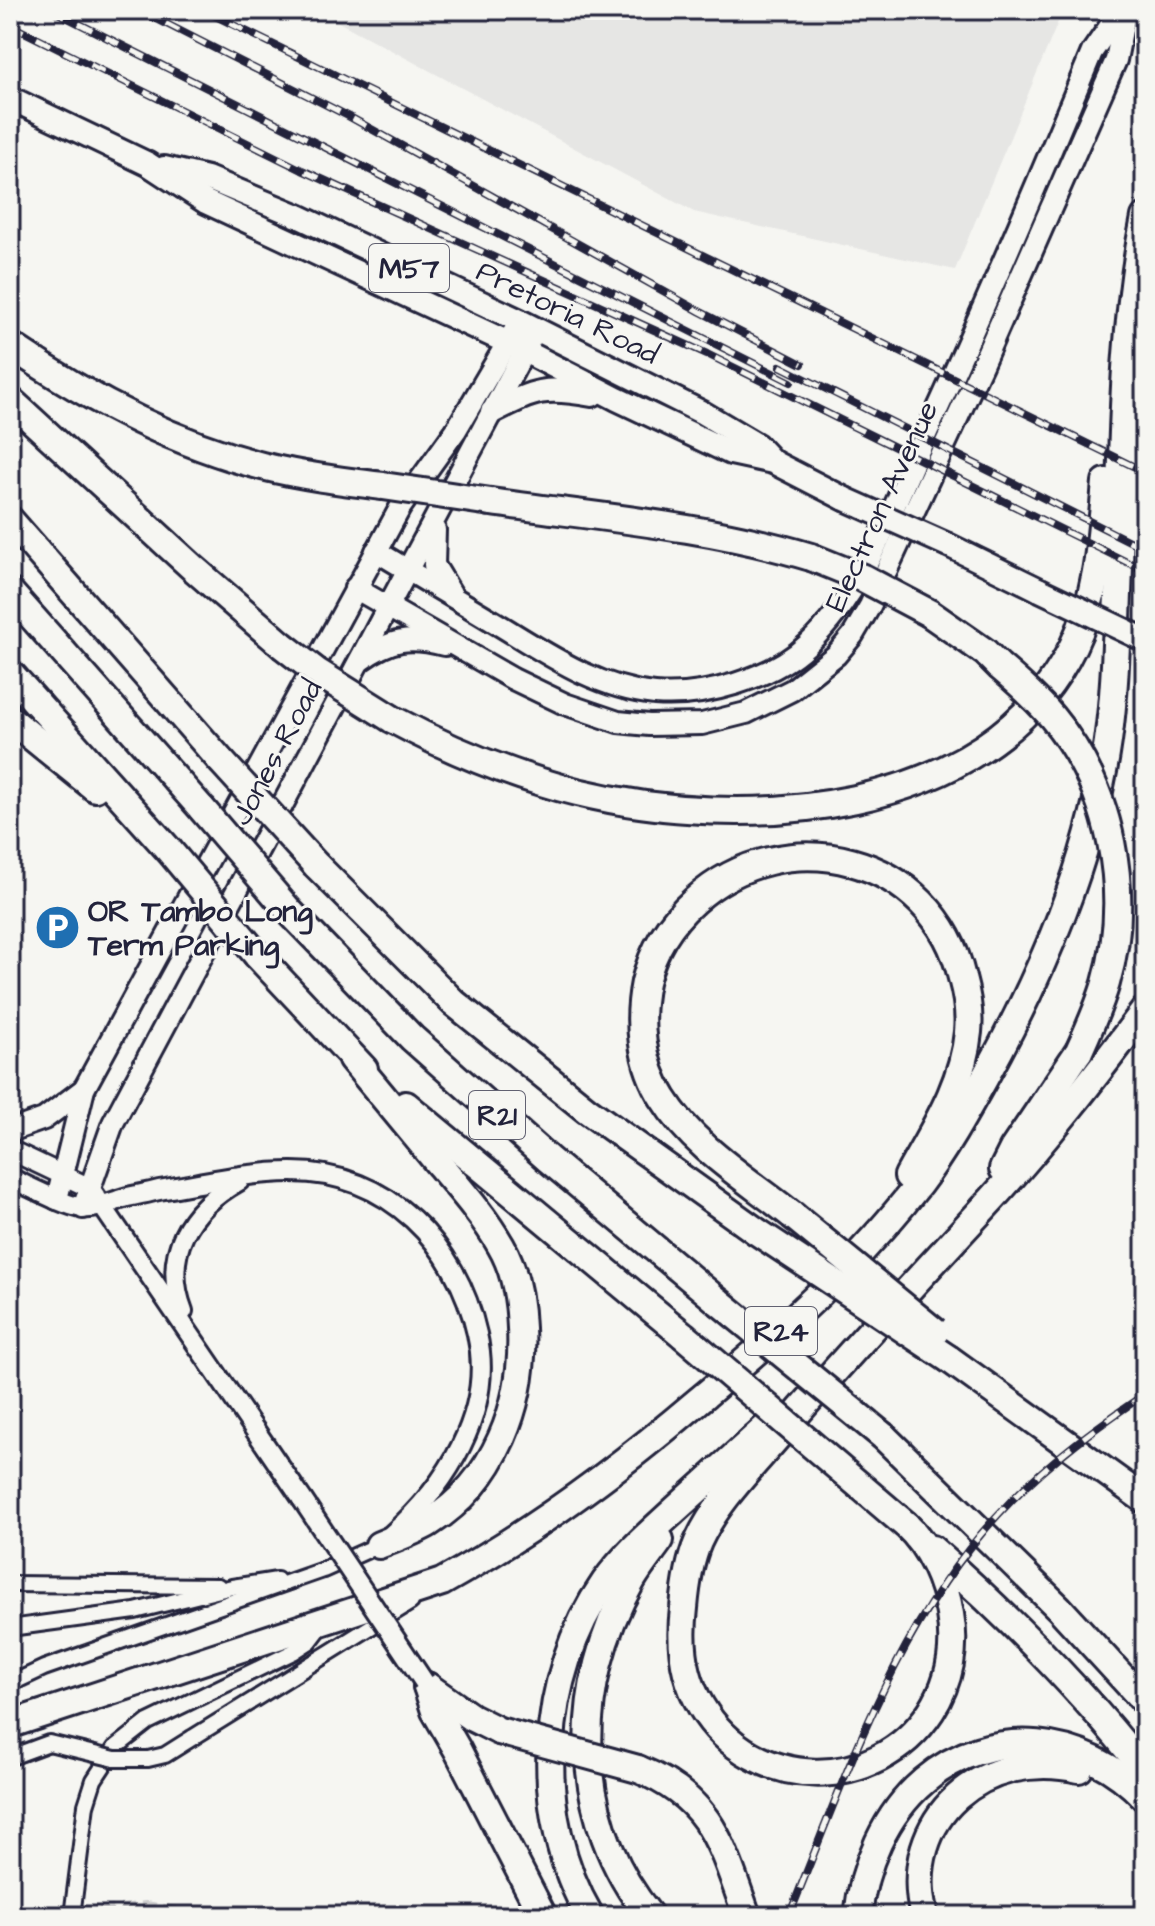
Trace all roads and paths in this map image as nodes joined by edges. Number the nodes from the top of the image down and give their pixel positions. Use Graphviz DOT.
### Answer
graph roads {
  1 [pos="1124,15"];
  2 [pos="10,98"];
  3 [pos="148,164"];
  4 [pos="1143,228"];
  5 [pos="528,325"];
  6 [pos="10,345"];
  7 [pos="515,347"];
  8 [pos="617,399"];
  9 [pos="10,400"];
  10 [pos="492,412"];
  11 [pos="773,462"];
  12 [pos="437,518"];
  13 [pos="10,520"];
  14 [pos="376,551"];
  15 [pos="409,571"];
  16 [pos="355,588"];
  17 [pos="10,592"];
  18 [pos="454,598"];
  19 [pos="388,607"];
  20 [pos="1145,640"];
  21 [pos="459,649"];
  22 [pos="357,662"];
  23 [pos="10,673"];
  24 [pos="10,719"];
  25 [pos="144,823"];
  26 [pos="1145,1010"];
  27 [pos="352,1059"];
  28 [pos="84,1089"];
  29 [pos="10,1131"];
  30 [pos="10,1150"];
  31 [pos="249,1175"];
  32 [pos="65,1176"];
  33 [pos="10,1178"];
  34 [pos="90,1188"];
  35 [pos="57,1199"];
  36 [pos="992,1199"];
  37 [pos="93,1207"];
  38 [pos="889,1219"];
  39 [pos="193,1337"];
  40 [pos="854,1348"];
  41 [pos="949,1351"];
  42 [pos="708,1481"];
  43 [pos="1145,1500"];
  44 [pos="910,1530"];
  45 [pos="379,1545"];
  46 [pos="300,1578"];
  47 [pos="442,1582"];
  48 [pos="10,1584"];
  49 [pos="232,1587"];
  50 [pos="325,1621"];
  51 [pos="10,1628"];
  52 [pos="10,1682"];
  53 [pos="426,1684"];
  54 [pos="1145,1702"];
  55 [pos="14,1723"];
  56 [pos="10,1757"];
  57 [pos="1145,1771"];
  58 [pos="1145,1798"];
  59 [pos="1145,1818"];
  60 [pos="76,1916"];
  61 [pos="543,1916"];
  62 [pos="590,1916"];
  63 [pos="650,1916"];
  64 [pos="747,1916"];
  65 [pos="858,1916"];
  66 [pos="924,1916"];
  1 -- 18 [label="main road, Electron Avenue"];
  1 -- 21 [label="main road, Electron Avenue"];
  2 -- 3 [label="main road, Pretoria Road / M57"];
  3 -- 5 [label="main road, Pretoria Road / M57"];
  3 -- 7 [label="main road, Pretoria Road / M57"];
  4 -- 9 [label="highway, bridge"];
  4 -- 38 [label="highway, R24"];
  5 -- 7 [label="main road, Jones Road"];
  5 -- 11 [label="main road, Pretoria Road / M57"];
  6 -- 36 [label="highway, bridge"];
  7 -- 8 [label="main road, Pretoria Road / M57"];
  7 -- 10 [label="main road, Jones Road"];
  7 -- 14 [label="main road, Jones Road"];
  8 -- 10 [label="main road"];
  8 -- 11 [label="main road, Pretoria Road / M57"];
  10 -- 12 [label="main road, Jones Road"];
  11 -- 20 [label="main road, Pretoria Road / M57, bridge"];
  12 -- 15 [label="main road, Jones Road"];
  12 -- 18 [label="main road"];
  13 -- 41 [label="highway, R21, bridge"];
  14 -- 15 [label="main road, Electron Avenue"];
  14 -- 16 [label="main road, Jones Road"];
  15 -- 18 [label="main road, Electron Avenue"];
  15 -- 19 [label="main road, Jones Road"];
  16 -- 19 [label="main road, Electron Avenue"];
  16 -- 28 [label="main road, Jones Road"];
  17 -- 54 [label="highway, R21, bridge"];
  19 -- 21 [label="main road, Electron Avenue"];
  19 -- 22 [label="main road, Jones Road"];
  21 -- 22 [label="main road"];
  22 -- 34 [label="main road, Jones Road"];
  23 -- 25 [label="highway"];
  24 -- 25 [label="highway"];
  25 -- 27 [label="highway, bridge"];
  26 -- 36 [label="highway, R24"];
  27 -- 44 [label="highway, bridge"];
  27 -- 45 [label="highway"];
  28 -- 29 [label="main road"];
  28 -- 32 [label="main road"];
  30 -- 32 [label="street"];
  31 -- 37 [label="street"];
  31 -- 39 [label="street"];
  31 -- 45 [label="street"];
  32 -- 34 [label="street"];
  32 -- 35 [label="main road"];
  33 -- 35 [label="street"];
  34 -- 37 [label="main road, Jones Road"];
  35 -- 37 [label="street"];
  36 -- 40 [label="highway, R24"];
  37 -- 39 [label="street"];
  38 -- 41 [label="highway, bridge"];
  38 -- 47 [label="highway, R24"];
  39 -- 53 [label="street, bridge"];
  40 -- 42 [label="highway, R24"];
  40 -- 44 [label="highway"];
  41 -- 43 [label="highway"];
  42 -- 62 [label="highway"];
  42 -- 63 [label="highway"];
  44 -- 57 [label="highway"];
  45 -- 46 [label="street"];
  46 -- 49 [label="street"];
  46 -- 52 [label="street"];
  47 -- 50 [label="highway"];
  47 -- 56 [label="street, bridge"];
  48 -- 49 [label="street"];
  49 -- 51 [label="street"];
  50 -- 55 [label="highway"];
  50 -- 60 [label="street"];
  53 -- 61 [label="highway"];
  53 -- 64 [label="highway, bridge"];
  58 -- 65 [label="highway"];
  59 -- 66 [label="highway"];
}
